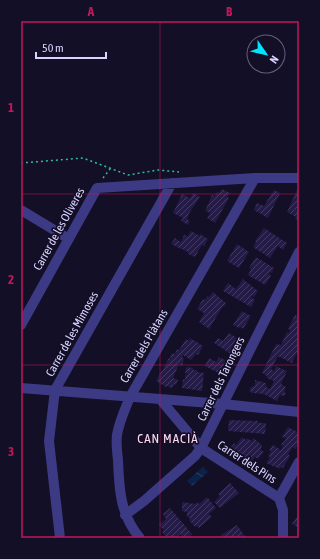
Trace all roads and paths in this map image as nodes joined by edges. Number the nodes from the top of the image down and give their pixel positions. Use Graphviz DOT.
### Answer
graph roads {
  1 [pos="21,163"];
  2 [pos="184,173"];
  3 [pos="255,178"];
  4 [pos="299,178"];
  5 [pos="172,183"];
  6 [pos="21,210"];
  7 [pos="69,239"];
  8 [pos="299,252"];
  9 [pos="21,325"];
  10 [pos="21,388"];
  11 [pos="55,390"];
  12 [pos="130,397"];
  13 [pos="160,399"];
  14 [pos="223,404"];
  15 [pos="299,412"];
  16 [pos="201,448"];
  17 [pos="299,462"];
  18 [pos="279,498"];
  19 [pos="125,514"];
  20 [pos="60,538"];
  21 [pos="140,538"];
  22 [pos="283,538"];
  1 -- 2 [label="path"];
  3 -- 4 [label="street"];
  3 -- 5 [label="street"];
  3 -- 12 [label="street, Carrer dels Plàtans"];
  5 -- 7 [label="street, Carrer de les Oliveres"];
  5 -- 11 [label="street, Carrer de les Mimoses"];
  6 -- 7 [label="street"];
  7 -- 9 [label="street, Carrer de les Oliveres"];
  8 -- 14 [label="street, Carrer dels Tarongers"];
  10 -- 11 [label="street"];
  11 -- 12 [label="street"];
  11 -- 20 [label="street, Carrer de les Mimoses"];
  12 -- 13 [label="street"];
  12 -- 19 [label="street, Carrer dels Plàtans"];
  13 -- 14 [label="street"];
  13 -- 16 [label="street, Carrer dels Pins"];
  14 -- 15 [label="street"];
  14 -- 16 [label="street, Carrer dels Tarongers"];
  16 -- 18 [label="street, Carrer dels Pins"];
  16 -- 19 [label="street, Carrer dels Tarongers"];
  17 -- 18 [label="street"];
  18 -- 22 [label="street, Carrer dels Pins"];
  19 -- 21 [label="street, Carrer dels Plàtans"];
}
